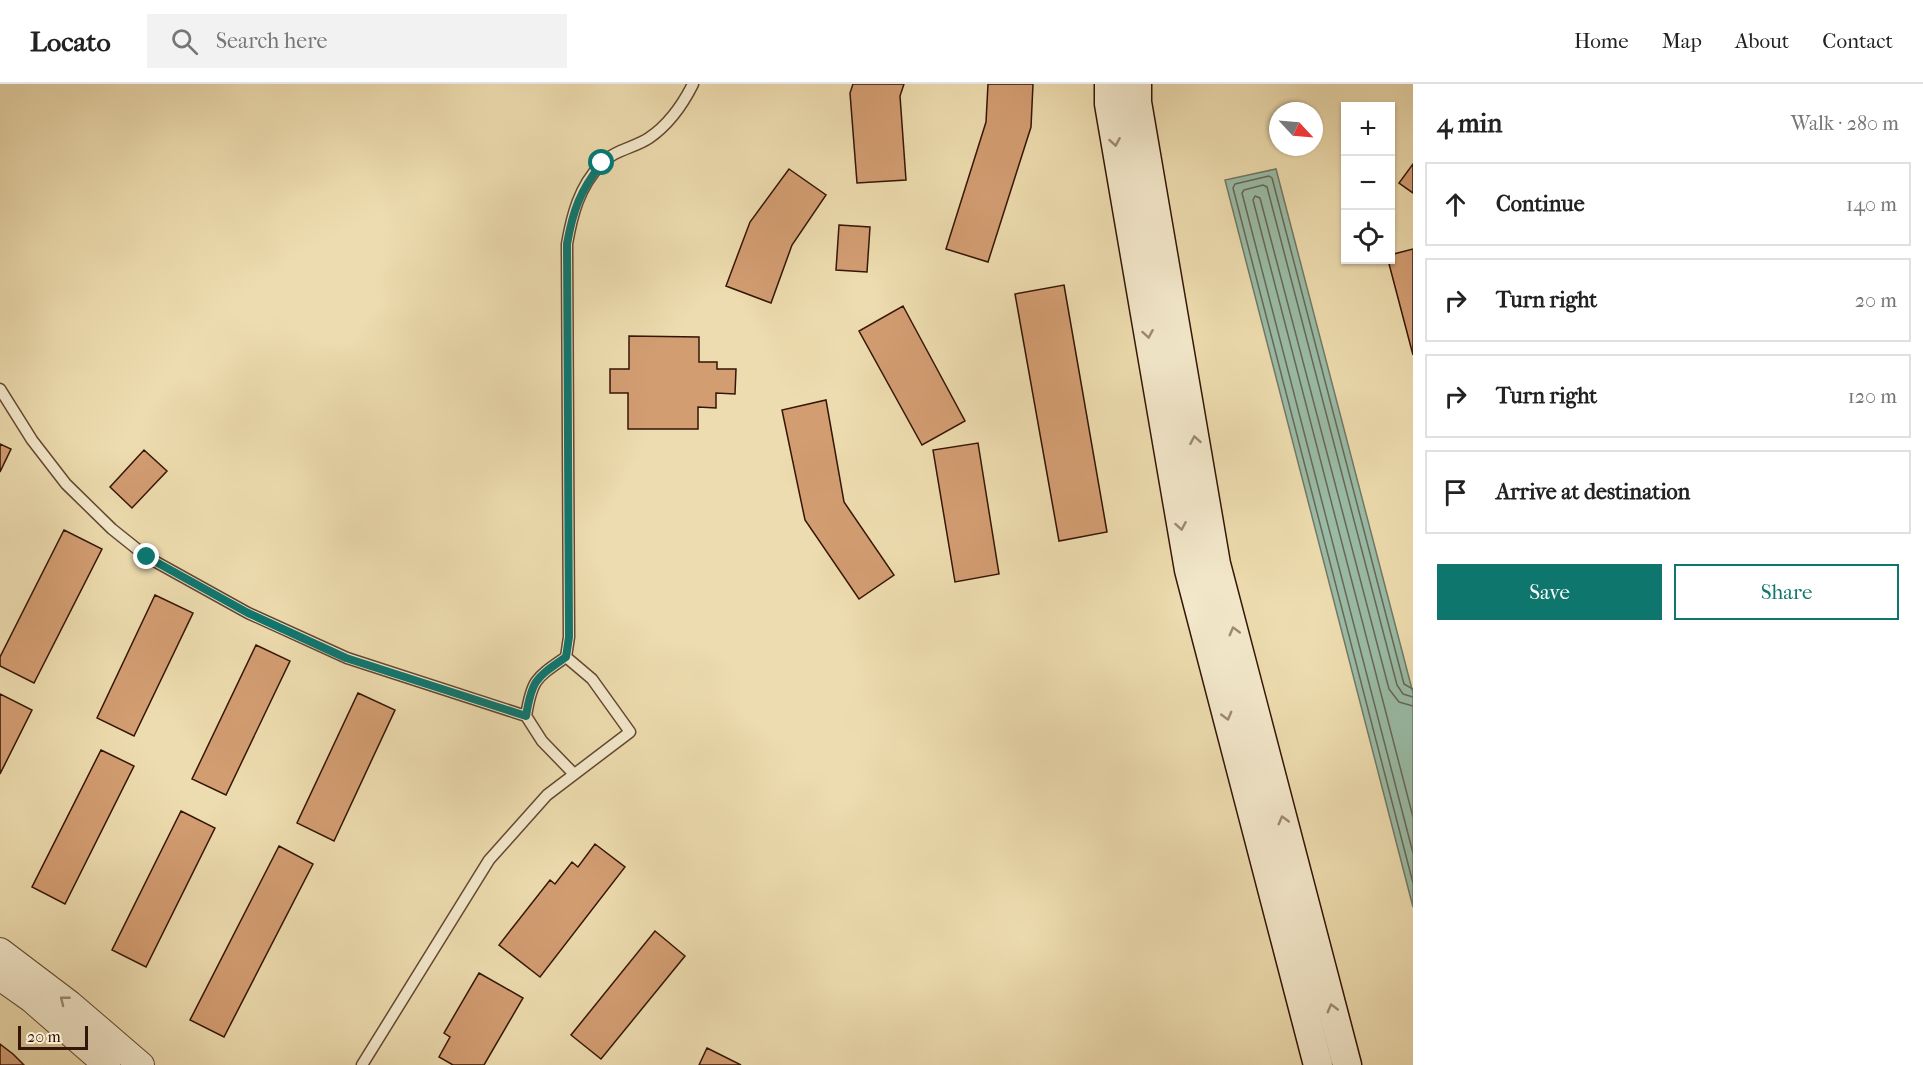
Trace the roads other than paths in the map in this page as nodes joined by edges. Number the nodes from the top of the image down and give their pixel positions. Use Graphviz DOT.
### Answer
graph roads {
  1 [pos="693,84"];
  2 [pos="1109,84"];
  3 [pos="1137,84"];
  4 [pos="0,389"];
  5 [pos="566,657"];
  6 [pos="526,716"];
  7 [pos="573,773"];
  8 [pos="0,951"];
  9 [pos="0,976"];
  10 [pos="107,1065"];
  11 [pos="141,1065"];
  12 [pos="362,1065"];
  13 [pos="1318,1065"];
  14 [pos="1347,1065"];
  1 -- 5 [label="lane"];
  2 -- 13 [label="main road, one-way"];
  14 -- 3 [label="main road, one-way"];
  4 -- 6 [label="lane"];
  5 -- 6 [label="lane"];
  5 -- 7 [label="lane"];
  6 -- 7 [label="lane"];
  7 -- 12 [label="lane"];
  11 -- 8 [label="street, one-way"];
  9 -- 10 [label="street"];
}
